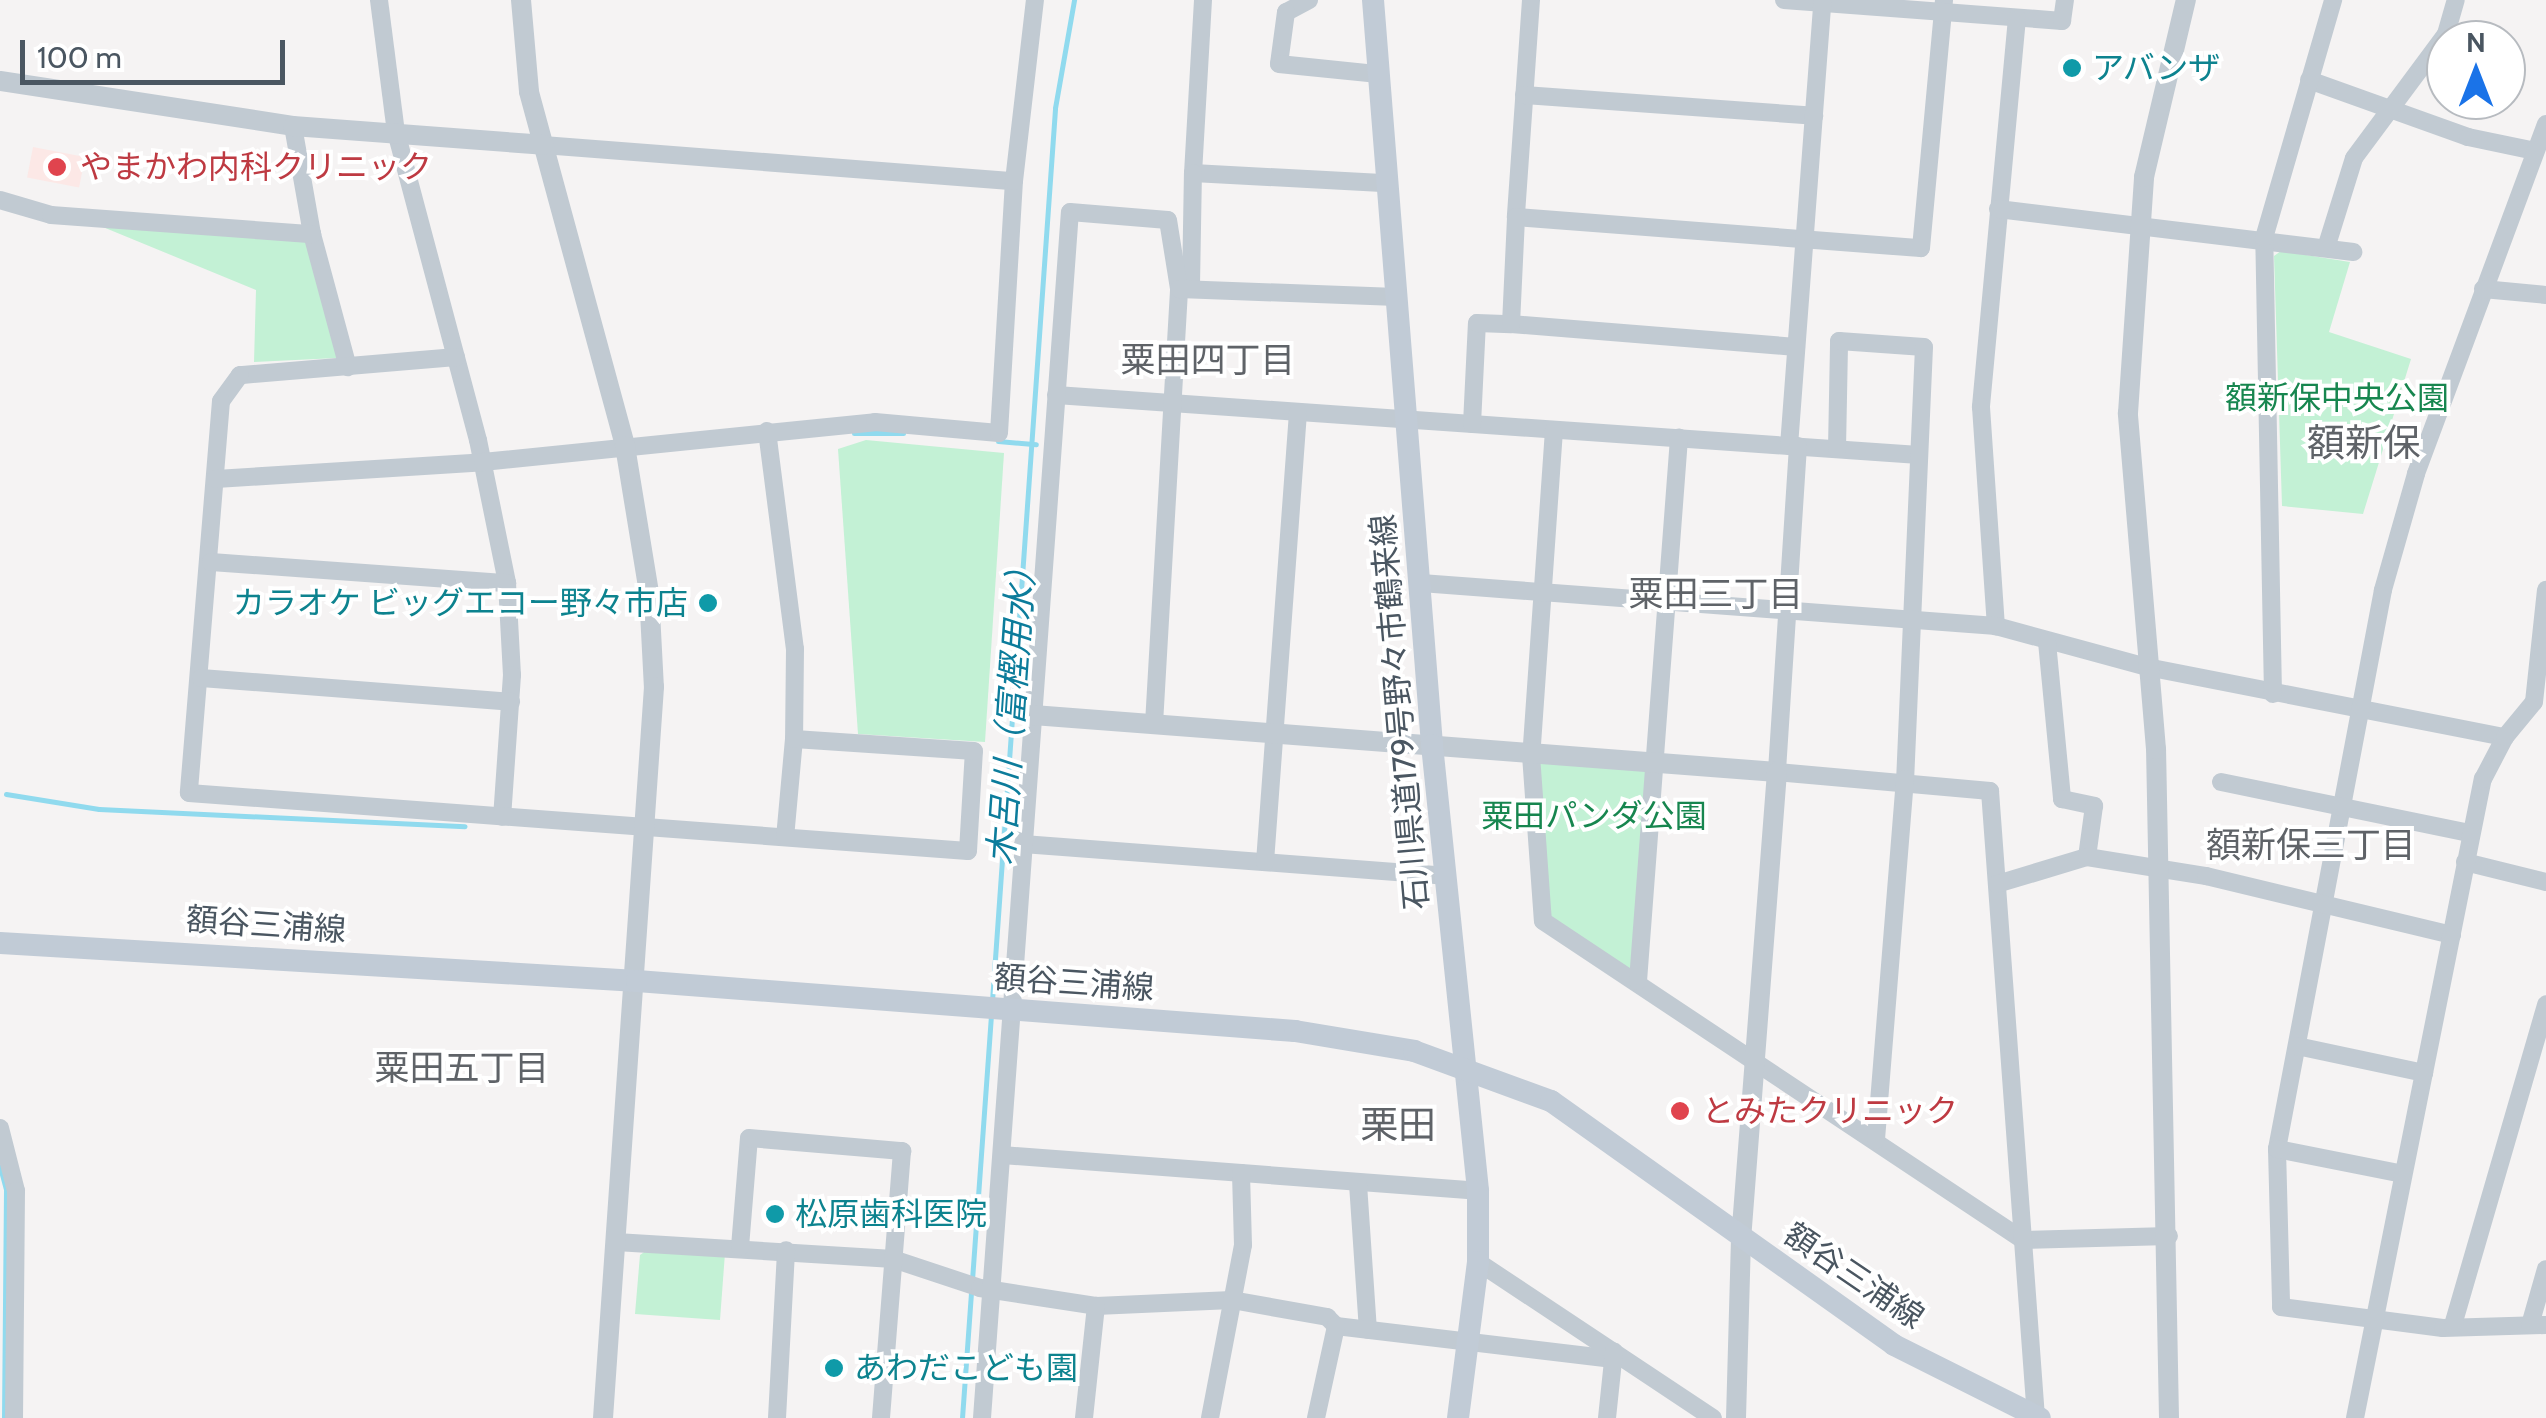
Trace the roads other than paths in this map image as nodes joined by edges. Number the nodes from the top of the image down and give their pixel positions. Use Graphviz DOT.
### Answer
graph roads {
  1 [pos="522,0"];
  2 [pos="1035,0"];
  3 [pos="1203,0"];
  4 [pos="1309,0"];
  5 [pos="1373,0"];
  6 [pos="1531,0"];
  7 [pos="1784,0"];
  8 [pos="2065,0"];
  9 [pos="2186,0"];
  10 [pos="2333,0"];
  11 [pos="2456,0"];
  12 [pos="373,2"];
  13 [pos="1826,2"];
  14 [pos="1944,6"];
  15 [pos="2016,18"];
  16 [pos="1378,74"];
  17 [pos="2310,80"];
  18 [pos="0,81"];
  19 [pos="1524,95"];
  20 [pos="2392,107"];
  21 [pos="1814,116"];
  22 [pos="2546,124"];
  23 [pos="294,126"];
  24 [pos="396,132"];
  25 [pos="543,144"];
  26 [pos="2536,151"];
  27 [pos="1192,173"];
  28 [pos="1014,181"];
  29 [pos="1387,183"];
  30 [pos="0,200"];
  31 [pos="1998,209"];
  32 [pos="1516,217"];
  33 [pos="2138,225"];
  34 [pos="312,234"];
  35 [pos="1804,238"];
  36 [pos="2264,238"];
  37 [pos="2326,248"];
  38 [pos="2353,252"];
  39 [pos="1185,287"];
  40 [pos="2483,289"];
  41 [pos="2546,295"];
  42 [pos="1397,298"];
  43 [pos="1510,324"];
  44 [pos="1796,347"];
  45 [pos="456,357"];
  46 [pos="348,367"];
  47 [pos="1056,395"];
  48 [pos="1177,404"];
  49 [pos="1298,412"];
  50 [pos="1407,420"];
  51 [pos="1472,424"];
  52 [pos="1554,430"];
  53 [pos="767,432"];
  54 [pos="1679,438"];
  55 [pos="625,446"];
  56 [pos="1794,446"];
  57 [pos="1837,449"];
  58 [pos="1919,454"];
  59 [pos="483,462"];
  60 [pos="216,478"];
  61 [pos="210,562"];
  62 [pos="507,583"];
  63 [pos="1421,583"];
  64 [pos="2546,590"];
  65 [pos="1543,592"];
  66 [pos="1666,601"];
  67 [pos="1787,610"];
  68 [pos="1911,620"];
  69 [pos="1996,626"];
  70 [pos="2047,642"];
  71 [pos="2147,668"];
  72 [pos="201,678"];
  73 [pos="2274,694"];
  74 [pos="511,702"];
  75 [pos="2540,703"];
  76 [pos="2360,710"];
  77 [pos="1033,715"];
  78 [pos="1154,724"];
  79 [pos="1277,733"];
  80 [pos="2505,737"];
  81 [pos="794,739"];
  82 [pos="1432,745"];
  83 [pos="1531,754"];
  84 [pos="1654,763"];
  85 [pos="1776,772"];
  86 [pos="1905,778"];
  87 [pos="2221,782"];
  88 [pos="2342,805"];
  89 [pos="502,817"];
  90 [pos="645,829"];
  91 [pos="2470,832"];
  92 [pos="785,837"];
  93 [pos="1024,844"];
  94 [pos="2087,857"];
  95 [pos="1265,862"];
  96 [pos="2465,862"];
  97 [pos="2158,873"];
  98 [pos="1445,876"];
  99 [pos="2546,882"];
  100 [pos="1997,884"];
  101 [pos="2323,906"];
  102 [pos="2452,936"];
  103 [pos="0,943"];
  104 [pos="636,981"];
  105 [pos="1638,981"];
  106 [pos="2546,1004"];
  107 [pos="1000,1010"];
  108 [pos="2297,1046"];
  109 [pos="1754,1060"];
  110 [pos="1465,1070"];
  111 [pos="2424,1073"];
  112 [pos="0,1128"];
  113 [pos="1876,1140"];
  114 [pos="2277,1149"];
  115 [pos="1002,1154"];
  116 [pos="1242,1173"];
  117 [pos="2403,1174"];
  118 [pos="1358,1184"];
  119 [pos="1478,1191"];
  120 [pos="2169,1236"];
  121 [pos="1740,1239"];
  122 [pos="2022,1240"];
  123 [pos="616,1242"];
  124 [pos="740,1246"];
  125 [pos="786,1250"];
  126 [pos="893,1259"];
  127 [pos="1478,1262"];
  128 [pos="2546,1270"];
  129 [pos="978,1287"];
  130 [pos="1232,1300"];
  131 [pos="1096,1306"];
  132 [pos="2372,1318"];
  133 [pos="2453,1324"];
  134 [pos="2538,1325"];
  135 [pos="1336,1326"];
  136 [pos="1368,1330"];
  137 [pos="1467,1342"];
  138 [pos="1612,1355"];
  139 [pos="14,1418"];
  140 [pos="604,1418"];
  141 [pos="777,1418"];
  142 [pos="881,1418"];
  143 [pos="982,1418"];
  144 [pos="1084,1418"];
  145 [pos="1210,1418"];
  146 [pos="1316,1418"];
  147 [pos="1458,1418"];
  148 [pos="1607,1418"];
  149 [pos="1713,1418"];
  150 [pos="1736,1418"];
  151 [pos="2038,1418"];
  152 [pos="2169,1418"];
  153 [pos="2355,1418"];
  1 -- 25 [label="street"];
  2 -- 28 [label="street"];
  3 -- 27 [label="street"];
  4 -- 16 [label="street"];
  5 -- 16 [label="main road, 石川県道179号野々市鶴来線"];
  6 -- 19 [label="street"];
  7 -- 13 [label="street"];
  8 -- 15 [label="street"];
  9 -- 33 [label="street"];
  10 -- 17 [label="street"];
  11 -- 20 [label="street"];
  12 -- 24 [label="street"];
  13 -- 14 [label="street"];
  13 -- 21 [label="street"];
  14 -- 15 [label="street"];
  14 -- 35 [label="street"];
  15 -- 31 [label="street"];
  16 -- 29 [label="main road, 石川県道179号野々市鶴来線"];
  17 -- 20 [label="street"];
  17 -- 36 [label="street"];
  18 -- 23 [label="street"];
  19 -- 21 [label="street"];
  19 -- 32 [label="street"];
  20 -- 26 [label="street"];
  20 -- 37 [label="street"];
  21 -- 35 [label="street"];
  22 -- 26 [label="street"];
  23 -- 24 [label="street"];
  23 -- 34 [label="street"];
  24 -- 25 [label="street"];
  24 -- 45 [label="street"];
  25 -- 28 [label="street"];
  25 -- 55 [label="street"];
  26 -- 40 [label="street"];
  27 -- 29 [label="street"];
  27 -- 39 [label="street"];
  28 -- 53 [label="street"];
  29 -- 42 [label="main road, 石川県道179号野々市鶴来線"];
  30 -- 34 [label="street"];
  31 -- 33 [label="street"];
  31 -- 69 [label="street"];
  32 -- 35 [label="street"];
  32 -- 43 [label="street"];
  33 -- 36 [label="street"];
  33 -- 71 [label="street"];
  34 -- 46 [label="street"];
  35 -- 44 [label="street"];
  36 -- 37 [label="street"];
  36 -- 73 [label="street"];
  37 -- 38 [label="street"];
  39 -- 42 [label="street"];
  39 -- 47 [label="street"];
  39 -- 48 [label="street"];
  40 -- 41 [label="street"];
  40 -- 76 [label="street"];
  42 -- 50 [label="main road, 石川県道179号野々市鶴来線"];
  43 -- 44 [label="street"];
  43 -- 51 [label="street"];
  44 -- 56 [label="street"];
  45 -- 46 [label="street"];
  45 -- 59 [label="street"];
  46 -- 60 [label="street"];
  47 -- 48 [label="street"];
  47 -- 77 [label="street"];
  48 -- 49 [label="street"];
  48 -- 78 [label="street"];
  49 -- 50 [label="street"];
  49 -- 79 [label="street"];
  50 -- 51 [label="street"];
  50 -- 63 [label="main road, 石川県道179号野々市鶴来線"];
  51 -- 52 [label="street"];
  52 -- 54 [label="street"];
  52 -- 65 [label="street"];
  53 -- 55 [label="street"];
  53 -- 81 [label="street"];
  54 -- 56 [label="street"];
  54 -- 66 [label="street"];
  55 -- 59 [label="street"];
  55 -- 90 [label="street"];
  56 -- 57 [label="street"];
  56 -- 67 [label="street"];
  57 -- 58 [label="street"];
  57 -- 58 [label="street"];
  58 -- 68 [label="street"];
  59 -- 60 [label="street"];
  59 -- 62 [label="street"];
  60 -- 61 [label="street"];
  61 -- 62 [label="street"];
  61 -- 72 [label="street"];
  62 -- 74 [label="street"];
  63 -- 65 [label="street"];
  63 -- 82 [label="main road, 石川県道179号野々市鶴来線"];
  64 -- 75 [label="street"];
  65 -- 66 [label="street"];
  65 -- 83 [label="street"];
  66 -- 67 [label="street"];
  66 -- 84 [label="street"];
  67 -- 68 [label="street"];
  67 -- 85 [label="street"];
  68 -- 69 [label="street"];
  68 -- 86 [label="street"];
  69 -- 70 [label="street"];
  70 -- 71 [label="street"];
  70 -- 94 [label="street"];
  71 -- 73 [label="street"];
  71 -- 97 [label="street"];
  72 -- 74 [label="street"];
  72 -- 89 [label="street"];
  73 -- 76 [label="street"];
  74 -- 89 [label="street"];
  75 -- 80 [label="street"];
  76 -- 80 [label="street"];
  76 -- 88 [label="street"];
  77 -- 78 [label="street"];
  77 -- 93 [label="street"];
  78 -- 79 [label="street"];
  79 -- 82 [label="street"];
  79 -- 95 [label="street"];
  80 -- 91 [label="street"];
  81 -- 92 [label="street"];
  81 -- 92 [label="street"];
  82 -- 83 [label="street"];
  82 -- 98 [label="main road, 石川県道179号野々市鶴来線"];
  83 -- 84 [label="street"];
  83 -- 105 [label="street"];
  84 -- 85 [label="street"];
  84 -- 105 [label="street"];
  85 -- 86 [label="street"];
  85 -- 109 [label="street"];
  86 -- 100 [label="street"];
  86 -- 113 [label="street"];
  87 -- 88 [label="street"];
  88 -- 91 [label="street"];
  88 -- 101 [label="street"];
  89 -- 90 [label="street"];
  90 -- 92 [label="street"];
  90 -- 104 [label="street"];
  91 -- 96 [label="street"];
  93 -- 95 [label="street"];
  93 -- 107 [label="street"];
  94 -- 97 [label="street"];
  94 -- 100 [label="street"];
  95 -- 98 [label="street"];
  96 -- 99 [label="street"];
  96 -- 102 [label="street"];
  97 -- 101 [label="street"];
  97 -- 120 [label="street"];
  98 -- 110 [label="main road, 石川県道179号野々市鶴来線"];
  100 -- 122 [label="street"];
  101 -- 102 [label="street"];
  101 -- 108 [label="street"];
  102 -- 111 [label="street"];
  103 -- 104 [label="main road, 額谷三浦線"];
  104 -- 107 [label="main road, 額谷三浦線"];
  104 -- 123 [label="street"];
  105 -- 109 [label="street"];
  106 -- 133 [label="street"];
  107 -- 110 [label="main road, 額谷三浦線"];
  107 -- 115 [label="street"];
  108 -- 111 [label="street"];
  108 -- 114 [label="street"];
  109 -- 113 [label="street"];
  109 -- 121 [label="street"];
  110 -- 119 [label="main road, 石川県道179号野々市鶴来線"];
  110 -- 121 [label="main road, 額谷三浦線"];
  111 -- 117 [label="street"];
  112 -- 139 [label="street"];
  113 -- 122 [label="street"];
  114 -- 117 [label="street"];
  114 -- 132 [label="street"];
  115 -- 116 [label="street"];
  115 -- 129 [label="street"];
  116 -- 118 [label="street"];
  116 -- 130 [label="street"];
  117 -- 132 [label="street"];
  118 -- 119 [label="street"];
  118 -- 136 [label="street"];
  119 -- 127 [label="main road, 石川県道179号野々市鶴来線"];
  120 -- 122 [label="street"];
  120 -- 152 [label="street"];
  121 -- 150 [label="street"];
  121 -- 151 [label="main road, 額谷三浦線"];
  122 -- 151 [label="street"];
  123 -- 124 [label="street"];
  123 -- 140 [label="street"];
  124 -- 125 [label="street"];
  124 -- 126 [label="street"];
  125 -- 126 [label="street"];
  125 -- 141 [label="street"];
  126 -- 129 [label="street"];
  126 -- 142 [label="street"];
  127 -- 137 [label="main road, 石川県道179号野々市鶴来線"];
  127 -- 138 [label="street"];
  128 -- 134 [label="street"];
  129 -- 131 [label="street"];
  129 -- 143 [label="street"];
  130 -- 131 [label="street"];
  130 -- 135 [label="street"];
  130 -- 145 [label="street"];
  131 -- 144 [label="street"];
  132 -- 133 [label="street"];
  132 -- 153 [label="street"];
  133 -- 134 [label="street"];
  135 -- 136 [label="street"];
  135 -- 146 [label="street"];
  136 -- 137 [label="street"];
  137 -- 138 [label="street"];
  137 -- 147 [label="main road, 石川県道179号野々市鶴来線"];
  138 -- 148 [label="street"];
  138 -- 149 [label="street"];
}
